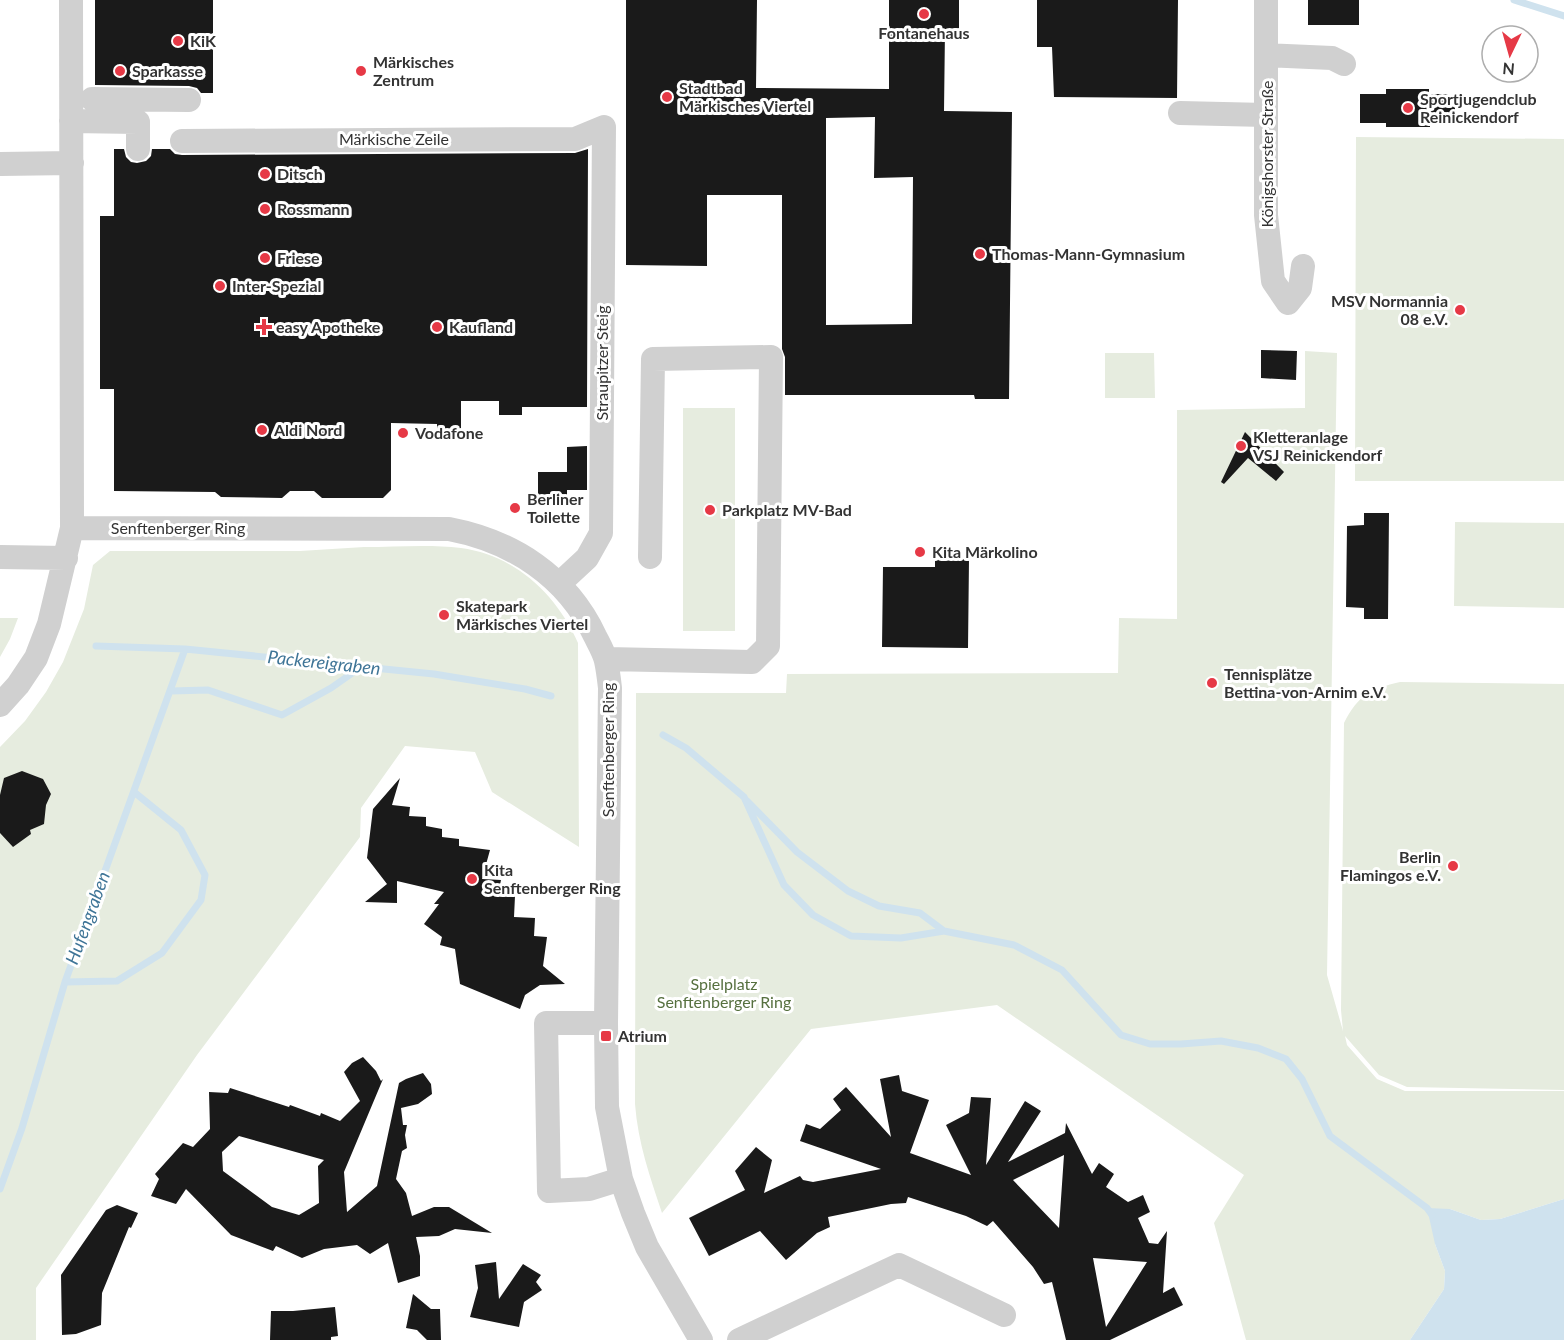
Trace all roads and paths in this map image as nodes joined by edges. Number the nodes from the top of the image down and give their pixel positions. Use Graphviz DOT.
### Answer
graph roads {
  1 [pos="71,0"];
  2 [pos="1266,0"];
  3 [pos="1266,55"];
  4 [pos="1344,64"];
  5 [pos="92,99"];
  6 [pos="189,100"];
  7 [pos="1180,113"];
  8 [pos="1266,115"];
  9 [pos="71,121"];
  10 [pos="604,127"];
  11 [pos="182,141"];
  12 [pos="138,149"];
  13 [pos="0,164"];
  14 [pos="72,164"];
  15 [pos="1303,266"];
  16 [pos="72,528"];
  17 [pos="0,557"];
  18 [pos="650,557"];
  19 [pos="66,558"];
  20 [pos="559,584"];
  21 [pos="606,659"];
  22 [pos="0,705"];
  23 [pos="606,1023"];
  24 [pos="621,1179"];
  25 [pos="1004,1315"];
  26 [pos="701,1340"];
  27 [pos="739,1340"];
  1 -- 9 [label="street"];
  2 -- 3 [label="street, Königshorster Straße"];
  3 -- 4 [label="street"];
  3 -- 8 [label="street, Königshorster Straße"];
  5 -- 6 [label="street"];
  7 -- 8 [label="street"];
  8 -- 15 [label="street, Königshorster Straße"];
  9 -- 12 [label="street"];
  9 -- 14 [label="street"];
  10 -- 11 [label="street, Märkische Zeile"];
  10 -- 20 [label="street, Straupitzer Steig"];
  13 -- 14 [label="street"];
  14 -- 16 [label="street"];
  16 -- 19 [label="street"];
  16 -- 20 [label="street, Senftenberger Ring"];
  17 -- 19 [label="street"];
  18 -- 21 [label="street"];
  19 -- 22 [label="street"];
  20 -- 21 [label="street, Senftenberger Ring"];
  21 -- 23 [label="street, Senftenberger Ring"];
  23 -- 24 [label="street, Senftenberger Ring"];
  23 -- 24 [label="street"];
  24 -- 26 [label="street, Senftenberger Ring"];
  25 -- 27 [label="street"];
}
